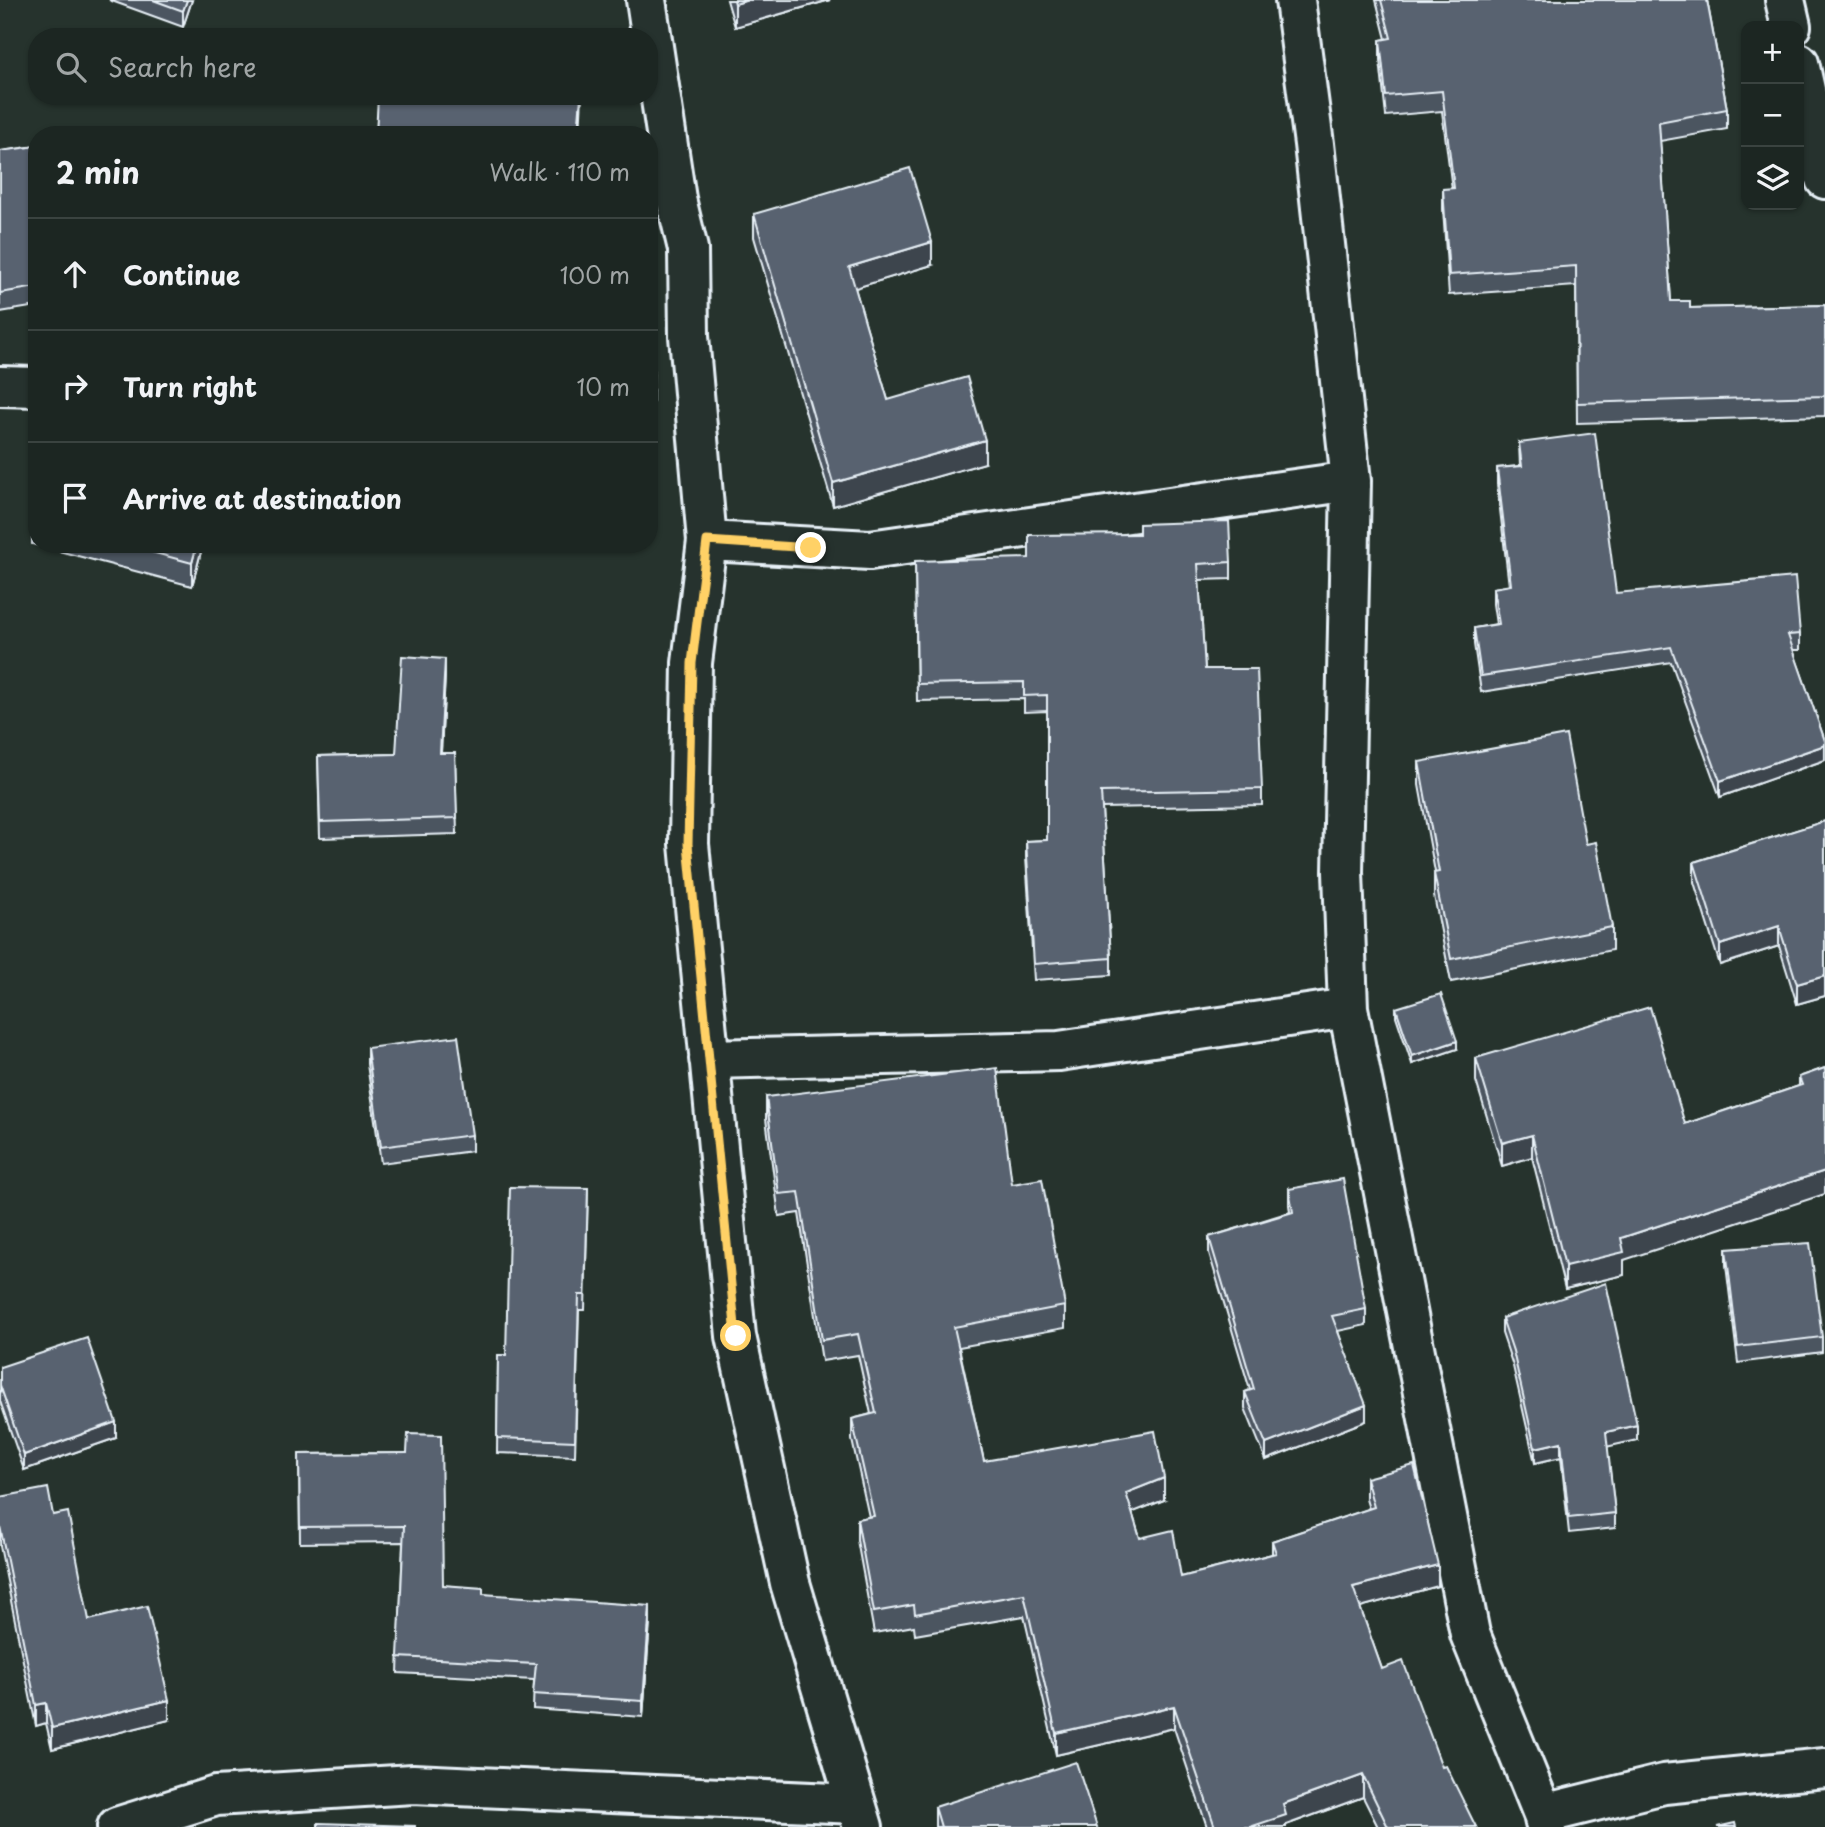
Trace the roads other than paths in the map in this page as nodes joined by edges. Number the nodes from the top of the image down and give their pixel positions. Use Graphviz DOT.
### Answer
graph roads {
  1 [pos="646,0"];
  2 [pos="1294,0"];
  3 [pos="1785,0"];
  4 [pos="1790,21"];
  5 [pos="650,28"];
  6 [pos="658,80"];
  7 [pos="1804,80"];
  8 [pos="1819,127"];
  9 [pos="1825,179"];
  10 [pos="0,386"];
  11 [pos="28,387"];
  12 [pos="1351,481"];
  13 [pos="707,541"];
  14 [pos="1348,1007"];
  15 [pos="709,1059"];
  16 [pos="1825,1768"];
  17 [pos="860,1816"];
  18 [pos="1544,1820"];
  19 [pos="117,1827"];
  1 -- 5 [label="street"];
  2 -- 12 [label="street"];
  3 -- 4 [label="street"];
  6 -- 13 [label="street"];
  7 -- 8 [label="street"];
  8 -- 9 [label="street"];
  10 -- 11 [label="street"];
  12 -- 13 [label="street"];
  12 -- 14 [label="street"];
  13 -- 15 [label="street"];
  14 -- 15 [label="street"];
  14 -- 18 [label="street"];
  15 -- 17 [label="street"];
  16 -- 18 [label="street"];
  17 -- 19 [label="street"];
}
